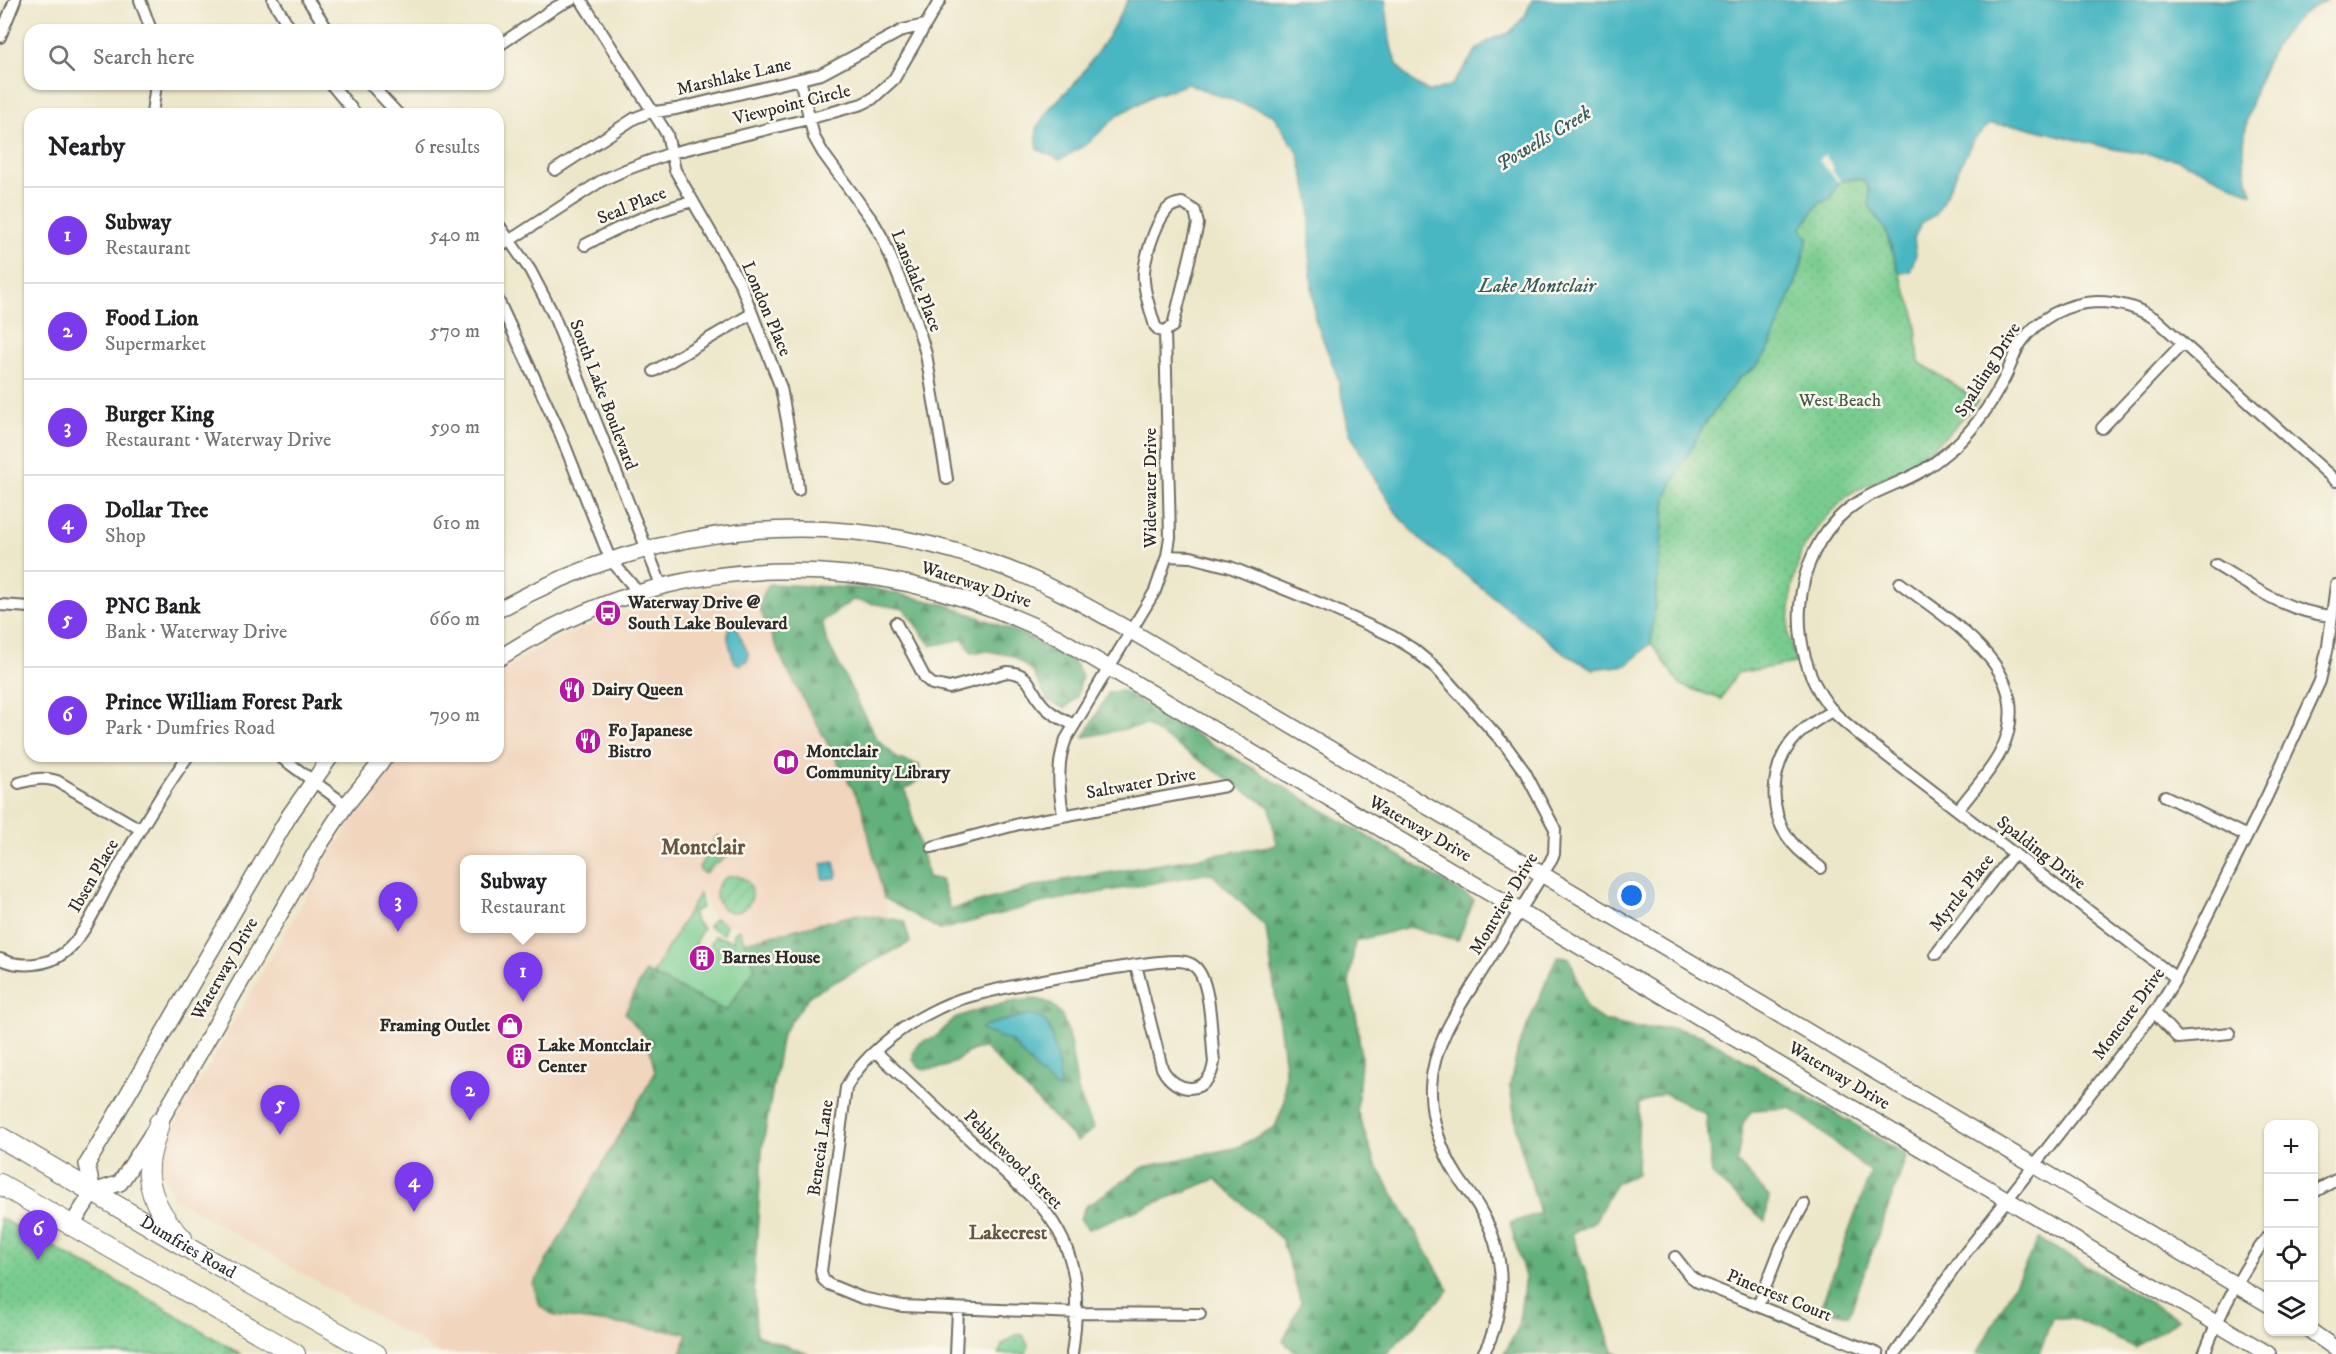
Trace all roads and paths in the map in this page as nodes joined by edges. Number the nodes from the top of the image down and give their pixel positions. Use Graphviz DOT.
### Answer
graph roads {
  1 [pos="15,0"];
  2 [pos="140,0"];
  3 [pos="273,0"];
  4 [pos="308,0"];
  5 [pos="571,0"];
  6 [pos="581,0"];
  7 [pos="940,0"];
  8 [pos="149,24"];
  9 [pos="287,24"];
  10 [pos="324,24"];
  11 [pos="925,26"];
  12 [pos="0,38"];
  13 [pos="504,42"];
  14 [pos="800,79"];
  15 [pos="155,90"];
  16 [pos="336,90"];
  17 [pos="376,90"];
  18 [pos="153,108"];
  19 [pos="351,108"];
  20 [pos="392,108"];
  21 [pos="653,112"];
  22 [pos="808,118"];
  23 [pos="671,153"];
  24 [pos="555,170"];
  25 [pos="693,201"];
  26 [pos="504,232"];
  27 [pos="510,240"];
  28 [pos="504,244"];
  29 [pos="585,245"];
  30 [pos="504,313"];
  31 [pos="751,314"];
  32 [pos="1165,331"];
  33 [pos="2183,343"];
  34 [pos="654,371"];
  35 [pos="2102,428"];
  36 [pos="947,479"];
  37 [pos="2336,481"];
  38 [pos="798,490"];
  39 [pos="645,549"];
  40 [pos="1167,556"];
  41 [pos="610,559"];
  42 [pos="2216,565"];
  43 [pos="1900,583"];
  44 [pos="2336,585"];
  45 [pos="662,587"];
  46 [pos="639,593"];
  47 [pos="0,605"];
  48 [pos="24,607"];
  49 [pos="504,607"];
  50 [pos="2331,616"];
  51 [pos="896,624"];
  52 [pos="1131,631"];
  53 [pos="504,656"];
  54 [pos="1109,667"];
  55 [pos="2330,670"];
  56 [pos="1833,711"];
  57 [pos="1074,725"];
  58 [pos="184,762"];
  59 [pos="288,762"];
  60 [pos="326,762"];
  61 [pos="381,762"];
  62 [pos="313,780"];
  63 [pos="19,783"];
  64 [pos="1225,786"];
  65 [pos="2164,796"];
  66 [pos="346,805"];
  67 [pos="1958,810"];
  68 [pos="1063,815"];
  69 [pos="140,829"];
  70 [pos="2247,836"];
  71 [pos="932,847"];
  72 [pos="2014,853"];
  73 [pos="1821,868"];
  74 [pos="1542,875"];
  75 [pos="1520,910"];
  76 [pos="1936,954"];
  77 [pos="0,959"];
  78 [pos="1136,965"];
  79 [pos="2176,978"];
  80 [pos="2154,1012"];
  81 [pos="2230,1033"];
  82 [pos="876,1052"];
  83 [pos="159,1123"];
  84 [pos="0,1137"];
  85 [pos="2033,1164"];
  86 [pos="0,1184"];
  87 [pos="2334,1185"];
  88 [pos="2318,1190"];
  89 [pos="93,1192"];
  90 [pos="2008,1199"];
  91 [pos="1804,1204"];
  92 [pos="71,1226"];
  93 [pos="2264,1242"];
  94 [pos="200,1255"];
  95 [pos="1675,1257"];
  96 [pos="2237,1284"];
  97 [pos="2264,1301"];
  98 [pos="1758,1306"];
  99 [pos="958,1310"];
  100 [pos="1078,1313"];
  101 [pos="1200,1314"];
  102 [pos="2217,1322"];
  103 [pos="2318,1336"];
  104 [pos="2336,1349"];
  105 [pos="295,1354"];
  106 [pos="375,1354"];
  107 [pos="956,1354"];
  108 [pos="1072,1354"];
  109 [pos="1483,1354"];
  110 [pos="1878,1354"];
  111 [pos="1894,1354"];
  112 [pos="2204,1354"];
  113 [pos="2268,1354"];
  1 -- 12 [label="street"];
  2 -- 8 [label="street"];
  3 -- 9 [label="street"];
  4 -- 10 [label="street"];
  5 -- 13 [label="street"];
  6 -- 21 [label="street"];
  7 -- 11 [label="street, Viewpoint Circle"];
  11 -- 14 [label="street, Marshlake Lane"];
  11 -- 22 [label="street, Viewpoint Circle"];
  14 -- 21 [label="street, Marshlake Lane"];
  14 -- 22 [label="street, Lansdale Place"];
  15 -- 18 [label="street"];
  16 -- 19 [label="street"];
  17 -- 20 [label="street"];
  21 -- 23 [label="street"];
  21 -- 24 [label="street, Marshlake Lane"];
  22 -- 23 [label="street, Viewpoint Circle"];
  22 -- 36 [label="street, Lansdale Place"];
  23 -- 25 [label="street, London Place"];
  23 -- 27 [label="street, Viewpoint Circle"];
  25 -- 29 [label="street, Seal Place"];
  25 -- 31 [label="street, London Place"];
  26 -- 27 [label="street, South Lake Boulevard"];
  27 -- 28 [label="street, Viewpoint Circle"];
  27 -- 39 [label="street, South Lake Boulevard"];
  30 -- 41 [label="street"];
  31 -- 34 [label="street"];
  31 -- 38 [label="street, London Place"];
  32 -- 32 [label="street, Widewater Drive"];
  32 -- 40 [label="street, Widewater Drive"];
  33 -- 35 [label="street"];
  33 -- 37 [label="street, Spalding Drive"];
  33 -- 56 [label="street, Spalding Drive"];
  39 -- 41 [label="street, Waterway Drive"];
  39 -- 45 [label="street, South Lake Boulevard"];
  39 -- 52 [label="street, Waterway Drive"];
  40 -- 52 [label="street, Widewater Drive"];
  40 -- 74 [label="street, Montview Drive"];
  41 -- 46 [label="street"];
  41 -- 49 [label="street, Waterway Drive"];
  42 -- 50 [label="street"];
  43 -- 67 [label="street"];
  44 -- 50 [label="street, Moncure Drive"];
  45 -- 46 [label="street, Waterway Drive"];
  45 -- 54 [label="street, Waterway Drive"];
  46 -- 53 [label="street, Waterway Drive"];
  47 -- 48 [label="street"];
  50 -- 55 [label="street, Moncure Drive"];
  51 -- 57 [label="street"];
  52 -- 54 [label="street, Widewater Drive"];
  52 -- 74 [label="street, Waterway Drive"];
  54 -- 57 [label="street, Saltwater Drive"];
  54 -- 75 [label="street, Waterway Drive"];
  55 -- 70 [label="street, Moncure Drive"];
  56 -- 67 [label="street, Spalding Drive"];
  56 -- 73 [label="street"];
  57 -- 68 [label="street, Saltwater Drive"];
  58 -- 69 [label="street, Ibsen Place"];
  59 -- 62 [label="street"];
  60 -- 62 [label="street, Waterway Drive"];
  61 -- 66 [label="street, Waterway Drive"];
  62 -- 66 [label="street"];
  62 -- 89 [label="street, Waterway Drive"];
  63 -- 69 [label="street"];
  64 -- 68 [label="street, Saltwater Drive"];
  65 -- 70 [label="street"];
  66 -- 83 [label="street, Waterway Drive"];
  67 -- 72 [label="street, Spalding Drive"];
  68 -- 71 [label="street, Saltwater Drive"];
  69 -- 77 [label="street, Ibsen Place"];
  70 -- 79 [label="street, Moncure Drive"];
  72 -- 76 [label="street, Myrtle Place"];
  72 -- 79 [label="street, Spalding Drive"];
  74 -- 75 [label="street, Montview Drive"];
  74 -- 85 [label="street, Waterway Drive"];
  75 -- 90 [label="street, Waterway Drive"];
  75 -- 109 [label="street, Montview Drive"];
  78 -- 78 [label="street, Benecia Lane"];
  78 -- 82 [label="street, Benecia Lane"];
  79 -- 80 [label="street, Moncure Drive"];
  80 -- 81 [label="street"];
  80 -- 85 [label="street, Moncure Drive"];
  82 -- 99 [label="street, Benecia Lane"];
  82 -- 100 [label="street, Pebblewood Street"];
  83 -- 89 [label="street, Waterway Drive"];
  83 -- 94 [label="highway"];
  84 -- 89 [label="highway, Dumfries Road"];
  85 -- 90 [label="street, Moncure Drive"];
  85 -- 96 [label="street, Waterway Drive"];
  86 -- 92 [label="highway"];
  87 -- 88 [label="street"];
  89 -- 92 [label="street"];
  89 -- 94 [label="highway, Dumfries Road"];
  90 -- 102 [label="street, Waterway Drive"];
  90 -- 111 [label="street, Moncure Drive"];
  91 -- 98 [label="street"];
  92 -- 105 [label="highway"];
  93 -- 96 [label="street"];
  94 -- 106 [label="highway, Dumfries Road"];
  95 -- 98 [label="street, Pinecrest Court"];
  96 -- 97 [label="street, Waterway Drive"];
  96 -- 102 [label="street"];
  98 -- 110 [label="street, Pinecrest Court"];
  99 -- 100 [label="street, Benecia Lane"];
  99 -- 107 [label="street"];
  100 -- 101 [label="street, Benecia Lane"];
  100 -- 108 [label="street, Pebblewood Street"];
  102 -- 112 [label="street"];
  102 -- 113 [label="street, Waterway Drive"];
  103 -- 104 [label="street"];
}
